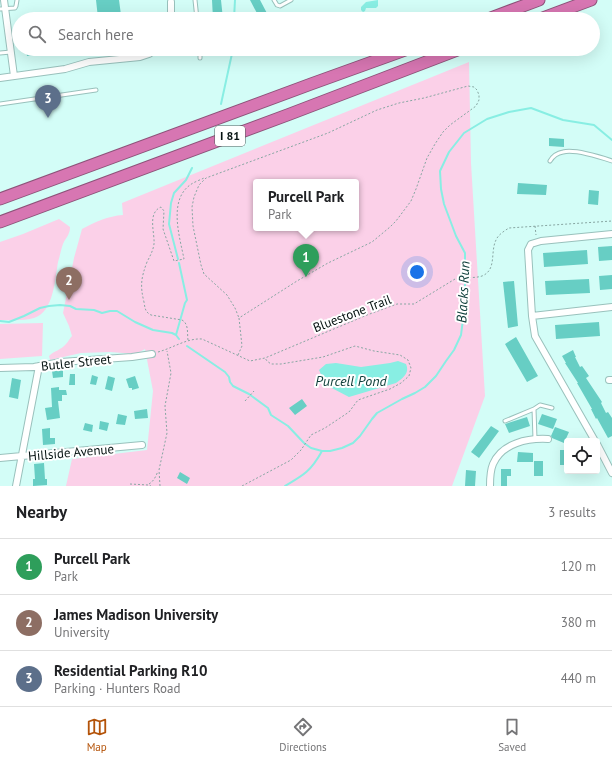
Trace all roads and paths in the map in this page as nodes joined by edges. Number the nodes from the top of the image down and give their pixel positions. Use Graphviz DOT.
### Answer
graph roads {
  1 [pos="4,0"];
  2 [pos="17,0"];
  3 [pos="195,0"];
  4 [pos="274,0"];
  5 [pos="291,0"];
  6 [pos="538,0"];
  7 [pos="171,1"];
  8 [pos="584,1"];
  9 [pos="3,9"];
  10 [pos="171,12"];
  11 [pos="196,12"];
  12 [pos="506,12"];
  13 [pos="557,12"];
  14 [pos="11,52"];
  15 [pos="0,54"];
  16 [pos="143,56"];
  17 [pos="389,56"];
  18 [pos="442,56"];
  19 [pos="14,76"];
  20 [pos="0,78"];
  21 [pos="96,90"];
  22 [pos="0,104"];
  23 [pos="550,161"];
  24 [pos="612,161"];
  25 [pos="206,178"];
  26 [pos="32,187"];
  27 [pos="0,195"];
  28 [pos="0,199"];
  29 [pos="612,220"];
  30 [pos="0,222"];
  31 [pos="535,226"];
  32 [pos="612,234"];
  33 [pos="537,242"];
  34 [pos="612,307"];
  35 [pos="532,316"];
  36 [pos="239,318"];
  37 [pos="188,341"];
  38 [pos="167,350"];
  39 [pos="152,354"];
  40 [pos="238,355"];
  41 [pos="265,358"];
  42 [pos="39,366"];
  43 [pos="0,368"];
  44 [pos="254,391"];
  45 [pos="245,401"];
  46 [pos="552,408"];
  47 [pos="534,409"];
  48 [pos="505,421"];
  49 [pos="593,438"];
  50 [pos="535,439"];
  51 [pos="548,439"];
  52 [pos="142,445"];
  53 [pos="600,450"];
  54 [pos="22,457"];
  55 [pos="0,458"];
  56 [pos="158,470"];
  57 [pos="612,473"];
  58 [pos="130,484"];
  59 [pos="148,485"];
  60 [pos="16,486"];
  61 [pos="151,486"];
  62 [pos="160,486"];
  63 [pos="242,486"];
  64 [pos="490,486"];
  1 -- 9 [label="street"];
  2 -- 9 [label="lane"];
  3 -- 11 [label="lane"];
  4 -- 5 [label="lane"];
  6 -- 12 [label="highway"];
  7 -- 10 [label="street"];
  8 -- 13 [label="highway"];
  9 -- 14 [label="street"];
  14 -- 15 [label="lane"];
  14 -- 19 [label="street"];
  16 -- 19 [label="street"];
  17 -- 26 [label="highway, I 81"];
  18 -- 30 [label="highway, I 81"];
  19 -- 20 [label="street"];
  21 -- 22 [label="lane"];
  23 -- 24 [label="lane"];
  25 -- 36 [label="path"];
  25 -- 36 [label="path"];
  25 -- 37 [label="path"];
  26 -- 27 [label="highway"];
  26 -- 28 [label="highway, I 81"];
  29 -- 31 [label="path, Bluestone Trail"];
  31 -- 33 [label="path"];
  31 -- 41 [label="path, Bluestone Trail"];
  32 -- 33 [label="street"];
  33 -- 35 [label="street"];
  34 -- 35 [label="street"];
  35 -- 49 [label="street"];
  36 -- 40 [label="path"];
  37 -- 38 [label="path, Bluestone Trail"];
  37 -- 40 [label="path, Bluestone Trail"];
  38 -- 39 [label="path, Bluestone Trail"];
  38 -- 56 [label="path"];
  39 -- 42 [label="street, Butler Street"];
  40 -- 41 [label="path, Bluestone Trail"];
  41 -- 63 [label="path"];
  42 -- 43 [label="street, Butler Street"];
  42 -- 54 [label="street"];
  44 -- 45 [label="path"];
  46 -- 47 [label="lane"];
  47 -- 48 [label="lane"];
  47 -- 50 [label="lane"];
  50 -- 51 [label="street"];
  50 -- 64 [label="street"];
  52 -- 54 [label="street, Hillside Avenue"];
  53 -- 57 [label="street"];
  54 -- 55 [label="street, Hillside Avenue"];
  54 -- 60 [label="street"];
  56 -- 59 [label="path"];
  56 -- 62 [label="path"];
  58 -- 59 [label="path"];
  59 -- 61 [label="path"];
}
